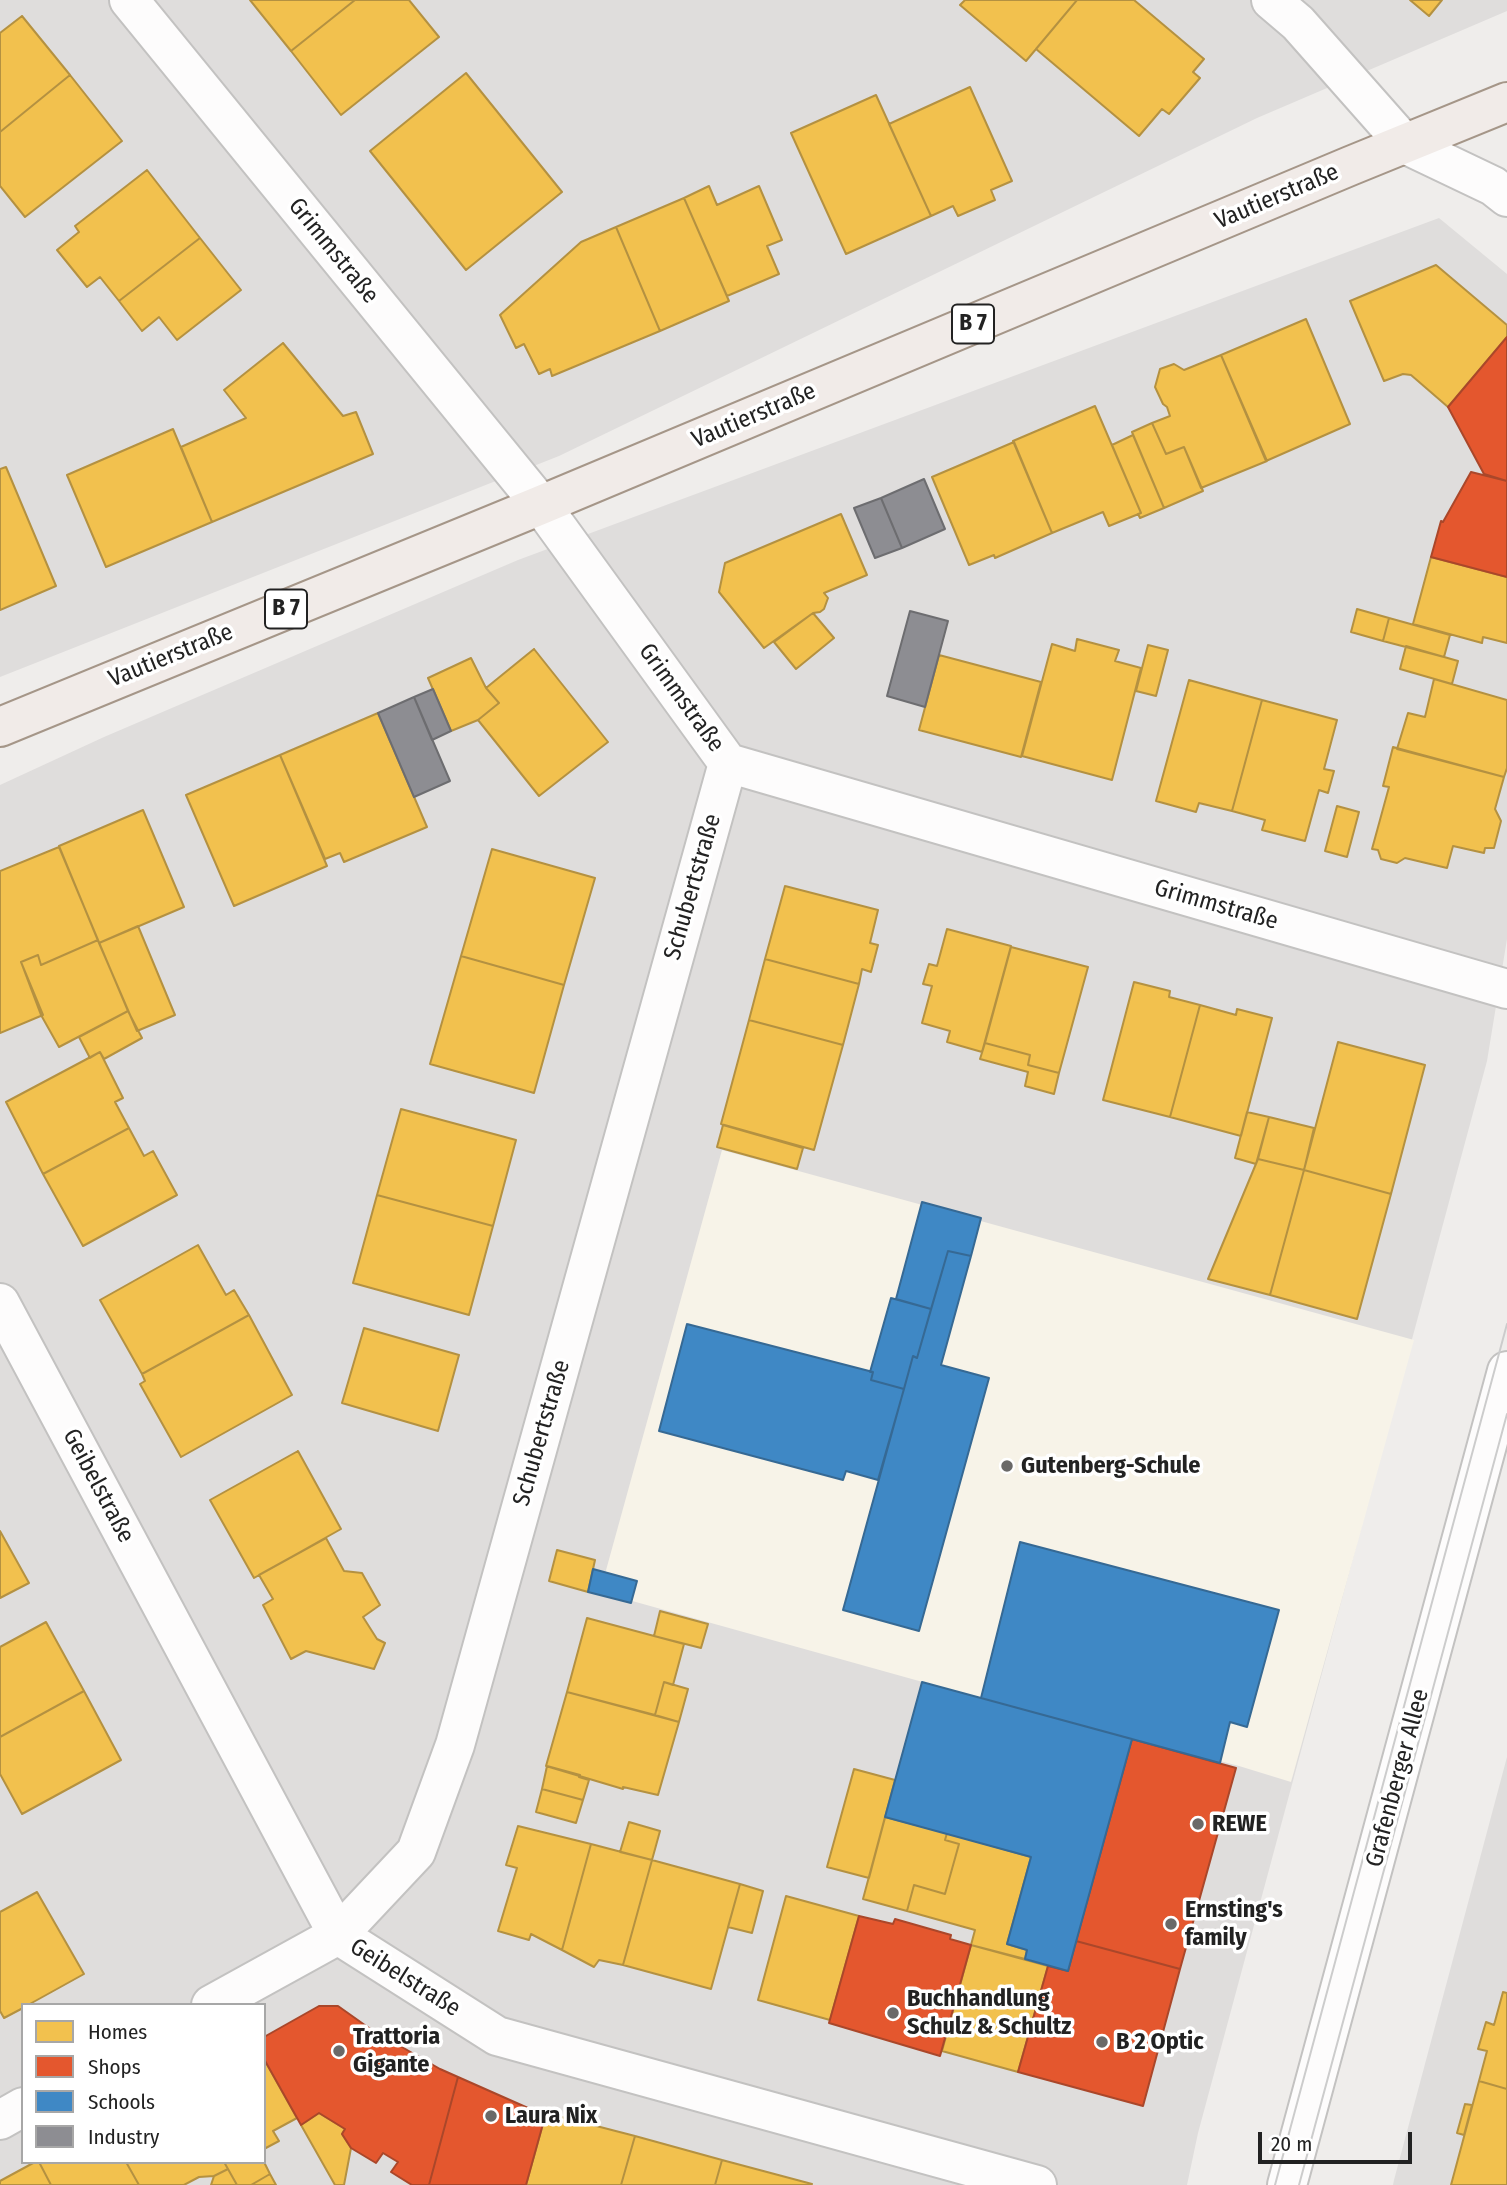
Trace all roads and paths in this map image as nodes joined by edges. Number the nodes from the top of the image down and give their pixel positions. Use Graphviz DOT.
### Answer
graph roads {
  1 [pos="129,0"];
  2 [pos="1271,0"];
  3 [pos="1507,102"];
  4 [pos="1405,144"];
  5 [pos="1507,197"];
  6 [pos="541,505"];
  7 [pos="0,727"];
  8 [pos="728,763"];
  9 [pos="1507,989"];
  10 [pos="0,1303"];
  11 [pos="1507,1371"];
  12 [pos="338,1935"];
  13 [pos="215,2003"];
  14 [pos="21,2108"];
  15 [pos="0,2120"];
  16 [pos="1037,2185"];
  17 [pos="1287,2185"];
  1 -- 6 [label="street, Grimmstraße"];
  2 -- 4 [label="street"];
  3 -- 4 [label="main road, Vautierstraße / B 7"];
  4 -- 5 [label="street"];
  4 -- 6 [label="main road, Vautierstraße / B 7"];
  6 -- 7 [label="main road, Vautierstraße / B 7"];
  6 -- 8 [label="street, Grimmstraße"];
  8 -- 9 [label="street, Grimmstraße"];
  8 -- 12 [label="street, Schubertstraße"];
  10 -- 12 [label="street, Geibelstraße"];
  11 -- 17 [label="street, Grafenberger Allee"];
  12 -- 13 [label="street, Schubertstraße"];
  12 -- 16 [label="street, Geibelstraße"];
  14 -- 15 [label="street"];
}
